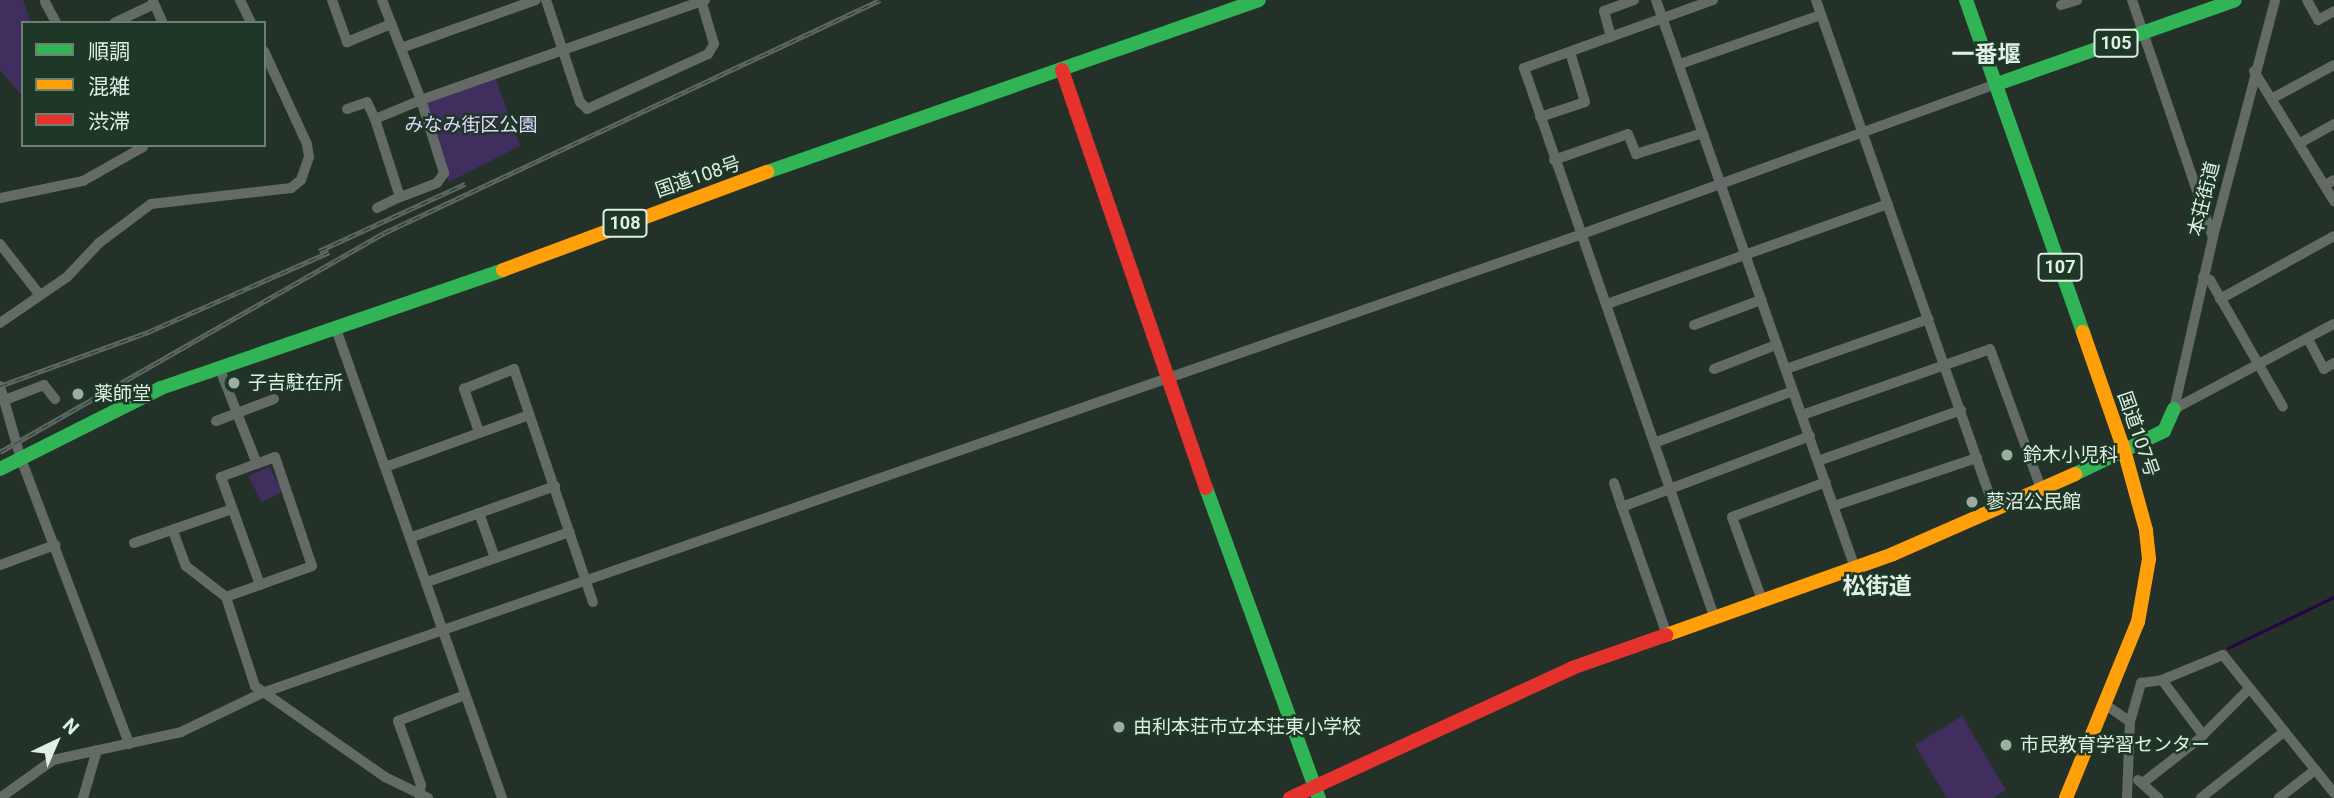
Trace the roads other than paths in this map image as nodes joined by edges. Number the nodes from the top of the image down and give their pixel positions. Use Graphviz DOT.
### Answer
graph roads {
  1 [pos="240,0"];
  2 [pos="332,0"];
  3 [pos="382,0"];
  4 [pos="536,0"];
  5 [pos="546,0"];
  6 [pos="1259,0"];
  7 [pos="1634,0"];
  8 [pos="1656,0"];
  9 [pos="1713,0"];
  10 [pos="1816,0"];
  11 [pos="1966,0"];
  12 [pos="2077,0"];
  13 [pos="2132,0"];
  14 [pos="2235,0"];
  15 [pos="2275,0"];
  16 [pos="2307,0"];
  17 [pos="43,1"];
  18 [pos="703,1"];
  19 [pos="153,2"];
  20 [pos="2061,5"];
  21 [pos="2334,11"];
  22 [pos="1821,15"];
  23 [pos="1664,18"];
  24 [pos="55,21"];
  25 [pos="118,21"];
  26 [pos="162,21"];
  27 [pos="250,21"];
  28 [pos="391,24"];
  29 [pos="2143,33"];
  30 [pos="1611,37"];
  31 [pos="401,48"];
  32 [pos="565,52"];
  33 [pos="1570,52"];
  34 [pos="266,55"];
  35 [pos="1680,64"];
  36 [pos="2334,65"];
  37 [pos="1062,70"];
  38 [pos="2255,71"];
  39 [pos="1997,83"];
  40 [pos="2273,99"];
  41 [pos="421,100"];
  42 [pos="347,109"];
  43 [pos="1540,117"];
  44 [pos="375,120"];
  45 [pos="2334,124"];
  46 [pos="1861,132"];
  47 [pos="1703,133"];
  48 [pos="2300,143"];
  49 [pos="143,147"];
  50 [pos="1554,160"];
  51 [pos="1720,182"];
  52 [pos="2329,183"];
  53 [pos="400,197"];
  54 [pos="0,198"];
  55 [pos="2334,201"];
  56 [pos="1888,204"];
  57 [pos="377,208"];
  58 [pos="1581,234"];
  59 [pos="2334,236"];
  60 [pos="2213,237"];
  61 [pos="0,244"];
  62 [pos="1743,254"];
  63 [pos="2203,277"];
  64 [pos="39,294"];
  65 [pos="2220,299"];
  66 [pos="1761,300"];
  67 [pos="1607,304"];
  68 [pos="1929,319"];
  69 [pos="0,323"];
  70 [pos="2334,324"];
  71 [pos="1694,325"];
  72 [pos="336,329"];
  73 [pos="2308,339"];
  74 [pos="1776,345"];
  75 [pos="2334,363"];
  76 [pos="1946,365"];
  77 [pos="2259,366"];
  78 [pos="219,367"];
  79 [pos="1714,369"];
  80 [pos="1786,369"];
  81 [pos="1167,376"];
  82 [pos="0,386"];
  83 [pos="1793,391"];
  84 [pos="55,399"];
  85 [pos="274,399"];
  86 [pos="5,400"];
  87 [pos="2283,407"];
  88 [pos="2174,409"];
  89 [pos="1961,410"];
  90 [pos="236,414"];
  91 [pos="529,415"];
  92 [pos="1802,415"];
  93 [pos="216,421"];
  94 [pos="479,432"];
  95 [pos="1810,436"];
  96 [pos="1654,443"];
  97 [pos="2124,450"];
  98 [pos="1977,458"];
  99 [pos="21,459"];
  100 [pos="1818,461"];
  101 [pos="257,464"];
  102 [pos="388,466"];
  103 [pos="0,469"];
  104 [pos="1826,482"];
  105 [pos="1614,483"];
  106 [pos="555,486"];
  107 [pos="2042,488"];
  108 [pos="1670,489"];
  109 [pos="1834,506"];
  110 [pos="1622,507"];
  111 [pos="232,509"];
  112 [pos="1995,511"];
  113 [pos="479,513"];
  114 [pos="173,531"];
  115 [pos="570,532"];
  116 [pos="412,537"];
  117 [pos="134,543"];
  118 [pos="55,545"];
  119 [pos="495,558"];
  120 [pos="0,565"];
  121 [pos="1855,568"];
  122 [pos="587,580"];
  123 [pos="428,582"];
  124 [pos="260,585"];
  125 [pos="226,597"];
  126 [pos="1762,600"];
  127 [pos="593,602"];
  128 [pos="1714,616"];
  129 [pos="444,632"];
  130 [pos="1666,632"];
  131 [pos="2162,680"];
  132 [pos="2250,688"];
  133 [pos="261,693"];
  134 [pos="465,695"];
  135 [pos="2106,705"];
  136 [pos="2130,722"];
  137 [pos="2285,731"];
  138 [pos="2199,738"];
  139 [pos="129,744"];
  140 [pos="97,750"];
  141 [pos="2315,769"];
  142 [pos="2127,777"];
  143 [pos="2144,782"];
  144 [pos="1315,793"];
  145 [pos="2334,793"];
  146 [pos="423,797"];
  147 [pos="0,798"];
  148 [pos="83,798"];
  149 [pos="502,798"];
  150 [pos="1290,798"];
  151 [pos="2066,798"];
  152 [pos="2127,798"];
  153 [pos="2158,798"];
  154 [pos="2201,798"];
  155 [pos="2279,798"];
  1 -- 27 [label="street"];
  2 -- 28 [label="street"];
  3 -- 28 [label="street"];
  4 -- 31 [label="street"];
  5 -- 32 [label="street"];
  6 -- 37 [label="main road, 国道108号 / 108"];
  7 -- 30 [label="street"];
  8 -- 23 [label="street"];
  9 -- 23 [label="street"];
  10 -- 22 [label="street"];
  11 -- 39 [label="main road, 国道107号"];
  12 -- 20 [label="street"];
  13 -- 29 [label="street"];
  14 -- 29 [label="main road, 105"];
  15 -- 38 [label="street, 本荘街道"];
  16 -- 21 [label="street"];
  17 -- 24 [label="street"];
  18 -- 32 [label="street"];
  18 -- 32 [label="street"];
  19 -- 25 [label="street"];
  19 -- 26 [label="street"];
  22 -- 35 [label="street"];
  22 -- 46 [label="street"];
  23 -- 30 [label="street"];
  23 -- 35 [label="street"];
  28 -- 31 [label="street"];
  29 -- 39 [label="main road, 105"];
  29 -- 60 [label="street"];
  30 -- 33 [label="street"];
  31 -- 41 [label="street"];
  32 -- 41 [label="street"];
  33 -- 43 [label="street"];
  33 -- 43 [label="street"];
  34 -- 64 [label="street"];
  35 -- 47 [label="street"];
  36 -- 40 [label="street"];
  37 -- 72 [label="main road, 国道108号 / 108"];
  37 -- 81 [label="main road"];
  38 -- 40 [label="street"];
  38 -- 60 [label="street, 本荘街道"];
  39 -- 46 [label="street"];
  39 -- 97 [label="main road, 国道107号 / 107"];
  40 -- 48 [label="street"];
  41 -- 44 [label="street"];
  41 -- 53 [label="street"];
  42 -- 44 [label="street"];
  43 -- 50 [label="street"];
  44 -- 53 [label="street"];
  45 -- 48 [label="street"];
  46 -- 51 [label="street"];
  46 -- 56 [label="street"];
  47 -- 50 [label="street"];
  47 -- 51 [label="street"];
  48 -- 52 [label="street"];
  49 -- 54 [label="street"];
  50 -- 58 [label="street"];
  51 -- 58 [label="street"];
  51 -- 62 [label="street"];
  52 -- 55 [label="street"];
  53 -- 57 [label="street"];
  56 -- 62 [label="street"];
  56 -- 68 [label="street"];
  58 -- 67 [label="street"];
  58 -- 81 [label="street"];
  59 -- 65 [label="street"];
  60 -- 63 [label="street, 本荘街道"];
  61 -- 64 [label="street"];
  62 -- 66 [label="street"];
  62 -- 67 [label="street"];
  63 -- 65 [label="street"];
  63 -- 88 [label="street, 本荘街道"];
  64 -- 69 [label="street"];
  65 -- 77 [label="street"];
  66 -- 71 [label="street"];
  66 -- 74 [label="street"];
  67 -- 96 [label="street"];
  68 -- 76 [label="street"];
  68 -- 80 [label="street"];
  70 -- 73 [label="street"];
  72 -- 78 [label="main road, 国道108号 / 108"];
  72 -- 102 [label="street"];
  73 -- 75 [label="street"];
  73 -- 77 [label="street"];
  74 -- 79 [label="street"];
  74 -- 80 [label="street"];
  76 -- 89 [label="street"];
  76 -- 92 [label="street"];
  76 -- 107 [label="street"];
  77 -- 87 [label="street"];
  77 -- 88 [label="street"];
  78 -- 90 [label="street"];
  78 -- 99 [label="main road, 国道108号 / 108"];
  80 -- 83 [label="street"];
  81 -- 122 [label="street"];
  81 -- 144 [label="main road"];
  82 -- 86 [label="street"];
  83 -- 92 [label="street"];
  83 -- 96 [label="street"];
  84 -- 86 [label="street"];
  85 -- 90 [label="street"];
  86 -- 99 [label="street"];
  88 -- 97 [label="main road"];
  89 -- 98 [label="street"];
  89 -- 100 [label="street"];
  90 -- 93 [label="street"];
  90 -- 101 [label="street"];
  91 -- 94 [label="street"];
  91 -- 94 [label="street"];
  91 -- 106 [label="street"];
  92 -- 95 [label="street"];
  94 -- 102 [label="street"];
  95 -- 100 [label="street"];
  95 -- 108 [label="street"];
  96 -- 108 [label="street"];
  97 -- 107 [label="main road"];
  97 -- 135 [label="main road, 国道107号 / 107"];
  98 -- 109 [label="street"];
  98 -- 112 [label="street"];
  99 -- 103 [label="main road, 国道108号 / 108"];
  99 -- 118 [label="street"];
  100 -- 104 [label="street"];
  101 -- 111 [label="street"];
  101 -- 124 [label="street"];
  102 -- 116 [label="street"];
  104 -- 109 [label="street"];
  104 -- 126 [label="street"];
  105 -- 110 [label="street"];
  106 -- 113 [label="street"];
  106 -- 115 [label="street"];
  107 -- 112 [label="main road"];
  108 -- 110 [label="street"];
  108 -- 128 [label="street"];
  109 -- 121 [label="street"];
  110 -- 130 [label="street"];
  111 -- 114 [label="street"];
  111 -- 124 [label="street"];
  112 -- 121 [label="main road"];
  113 -- 116 [label="street"];
  113 -- 119 [label="street"];
  114 -- 117 [label="street"];
  114 -- 125 [label="street"];
  115 -- 119 [label="street"];
  115 -- 122 [label="street"];
  116 -- 123 [label="street"];
  118 -- 120 [label="street"];
  118 -- 139 [label="street"];
  119 -- 123 [label="street"];
  121 -- 126 [label="main road"];
  122 -- 127 [label="street"];
  122 -- 129 [label="street"];
  123 -- 129 [label="street"];
  124 -- 125 [label="street"];
  125 -- 133 [label="street"];
  126 -- 128 [label="main road"];
  128 -- 130 [label="main road"];
  129 -- 133 [label="street"];
  129 -- 134 [label="street"];
  130 -- 144 [label="main road"];
  131 -- 132 [label="street"];
  131 -- 132 [label="street"];
  131 -- 136 [label="street"];
  132 -- 137 [label="street"];
  133 -- 139 [label="street"];
  133 -- 146 [label="street"];
  134 -- 146 [label="street"];
  134 -- 149 [label="street"];
  135 -- 136 [label="street"];
  135 -- 151 [label="main road, 国道107号 / 107"];
  136 -- 142 [label="street"];
  137 -- 141 [label="street"];
  137 -- 154 [label="street"];
  138 -- 143 [label="street"];
  139 -- 140 [label="street"];
  140 -- 147 [label="street"];
  140 -- 148 [label="street"];
  141 -- 145 [label="street"];
  141 -- 155 [label="street"];
  142 -- 143 [label="street"];
  142 -- 152 [label="street"];
  143 -- 153 [label="street"];
  144 -- 150 [label="main road"];
}
